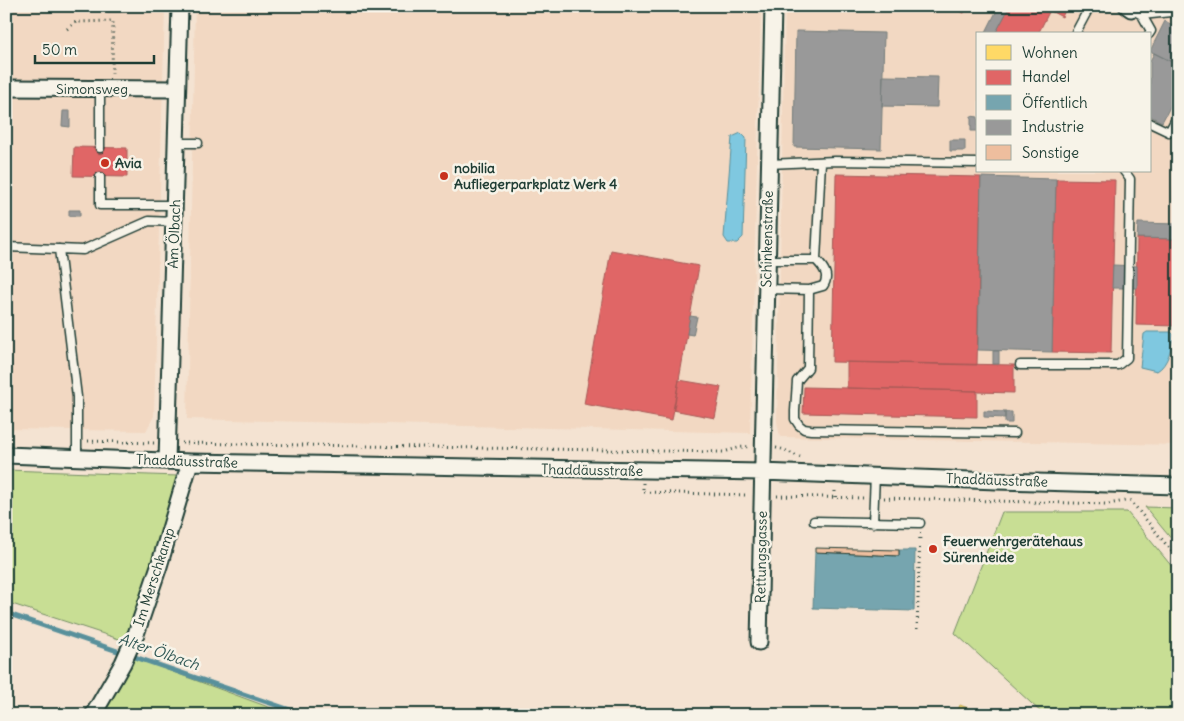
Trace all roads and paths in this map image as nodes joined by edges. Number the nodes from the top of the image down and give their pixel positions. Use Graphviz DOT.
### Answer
graph roads {
  1 [pos="180,6"];
  2 [pos="773,6"];
  3 [pos="1090,6"];
  4 [pos="1134,10"];
  5 [pos="1174,11"];
  6 [pos="67,29"];
  7 [pos="1076,32"];
  8 [pos="1150,32"];
  9 [pos="6,88"];
  10 [pos="106,89"];
  11 [pos="178,89"];
  12 [pos="1178,115"];
  13 [pos="1152,124"];
  14 [pos="198,142"];
  15 [pos="176,143"];
  16 [pos="100,148"];
  17 [pos="821,162"];
  18 [pos="976,163"];
  19 [pos="769,164"];
  20 [pos="1125,172"];
  21 [pos="100,177"];
  22 [pos="175,205"];
  23 [pos="175,222"];
  24 [pos="6,246"];
  25 [pos="59,249"];
  26 [pos="767,260"];
  27 [pos="816,260"];
  28 [pos="766,289"];
  29 [pos="809,290"];
  30 [pos="1020,365"];
  31 [pos="1015,433"];
  32 [pos="77,441"];
  33 [pos="168,443"];
  34 [pos="763,447"];
  35 [pos="6,455"];
  36 [pos="77,458"];
  37 [pos="808,458"];
  38 [pos="167,461"];
  39 [pos="190,462"];
  40 [pos="644,471"];
  41 [pos="762,472"];
  42 [pos="875,476"];
  43 [pos="1178,486"];
  44 [pos="761,495"];
  45 [pos="874,498"];
  46 [pos="1139,499"];
  47 [pos="1130,500"];
  48 [pos="814,521"];
  49 [pos="874,523"];
  50 [pos="920,523"];
  51 [pos="1178,559"];
  52 [pos="917,629"];
  53 [pos="759,642"];
  54 [pos="93,715"];
  1 -- 11 [label="street, Am Ölbach"];
  2 -- 19 [label="street, Schinkenstraße"];
  3 -- 7 [label="lane"];
  4 -- 5 [label="lane"];
  4 -- 8 [label="lane"];
  6 -- 10 [label="path"];
  9 -- 10 [label="street, Simonsweg"];
  10 -- 11 [label="street, Simonsweg"];
  10 -- 16 [label="lane"];
  11 -- 15 [label="street, Am Ölbach"];
  12 -- 13 [label="lane"];
  14 -- 15 [label="lane"];
  15 -- 22 [label="street, Am Ölbach"];
  17 -- 18 [label="lane"];
  17 -- 19 [label="lane"];
  17 -- 27 [label="lane"];
  19 -- 26 [label="street, Schinkenstraße"];
  20 -- 30 [label="lane"];
  21 -- 22 [label="lane"];
  22 -- 23 [label="street, Am Ölbach"];
  23 -- 25 [label="lane"];
  23 -- 33 [label="street, Am Ölbach"];
  24 -- 25 [label="lane"];
  25 -- 32 [label="lane"];
  26 -- 27 [label="lane"];
  26 -- 28 [label="street, Schinkenstraße"];
  27 -- 29 [label="lane"];
  28 -- 29 [label="lane"];
  28 -- 34 [label="street, Schinkenstraße"];
  29 -- 31 [label="lane"];
  32 -- 33 [label="path"];
  32 -- 36 [label="lane"];
  33 -- 34 [label="path"];
  33 -- 38 [label="street, Am Ölbach"];
  34 -- 37 [label="path"];
  34 -- 41 [label="street, Schinkenstraße"];
  35 -- 36 [label="street, Thaddäusstraße"];
  36 -- 38 [label="street, Thaddäusstraße"];
  38 -- 39 [label="street, Thaddäusstraße"];
  39 -- 40 [label="street, Thaddäusstraße"];
  39 -- 54 [label="street, Im Merschkamp"];
  40 -- 41 [label="street, Thaddäusstraße"];
  40 -- 44 [label="path"];
  41 -- 42 [label="street, Thaddäusstraße"];
  41 -- 44 [label="street, Rettungsgasse"];
  42 -- 43 [label="street, Thaddäusstraße"];
  42 -- 45 [label="lane"];
  44 -- 45 [label="path"];
  44 -- 53 [label="street, Rettungsgasse"];
  45 -- 47 [label="path"];
  45 -- 49 [label="lane"];
  46 -- 47 [label="path"];
  47 -- 51 [label="path"];
  48 -- 49 [label="lane"];
  49 -- 50 [label="lane"];
  50 -- 52 [label="path"];
}
